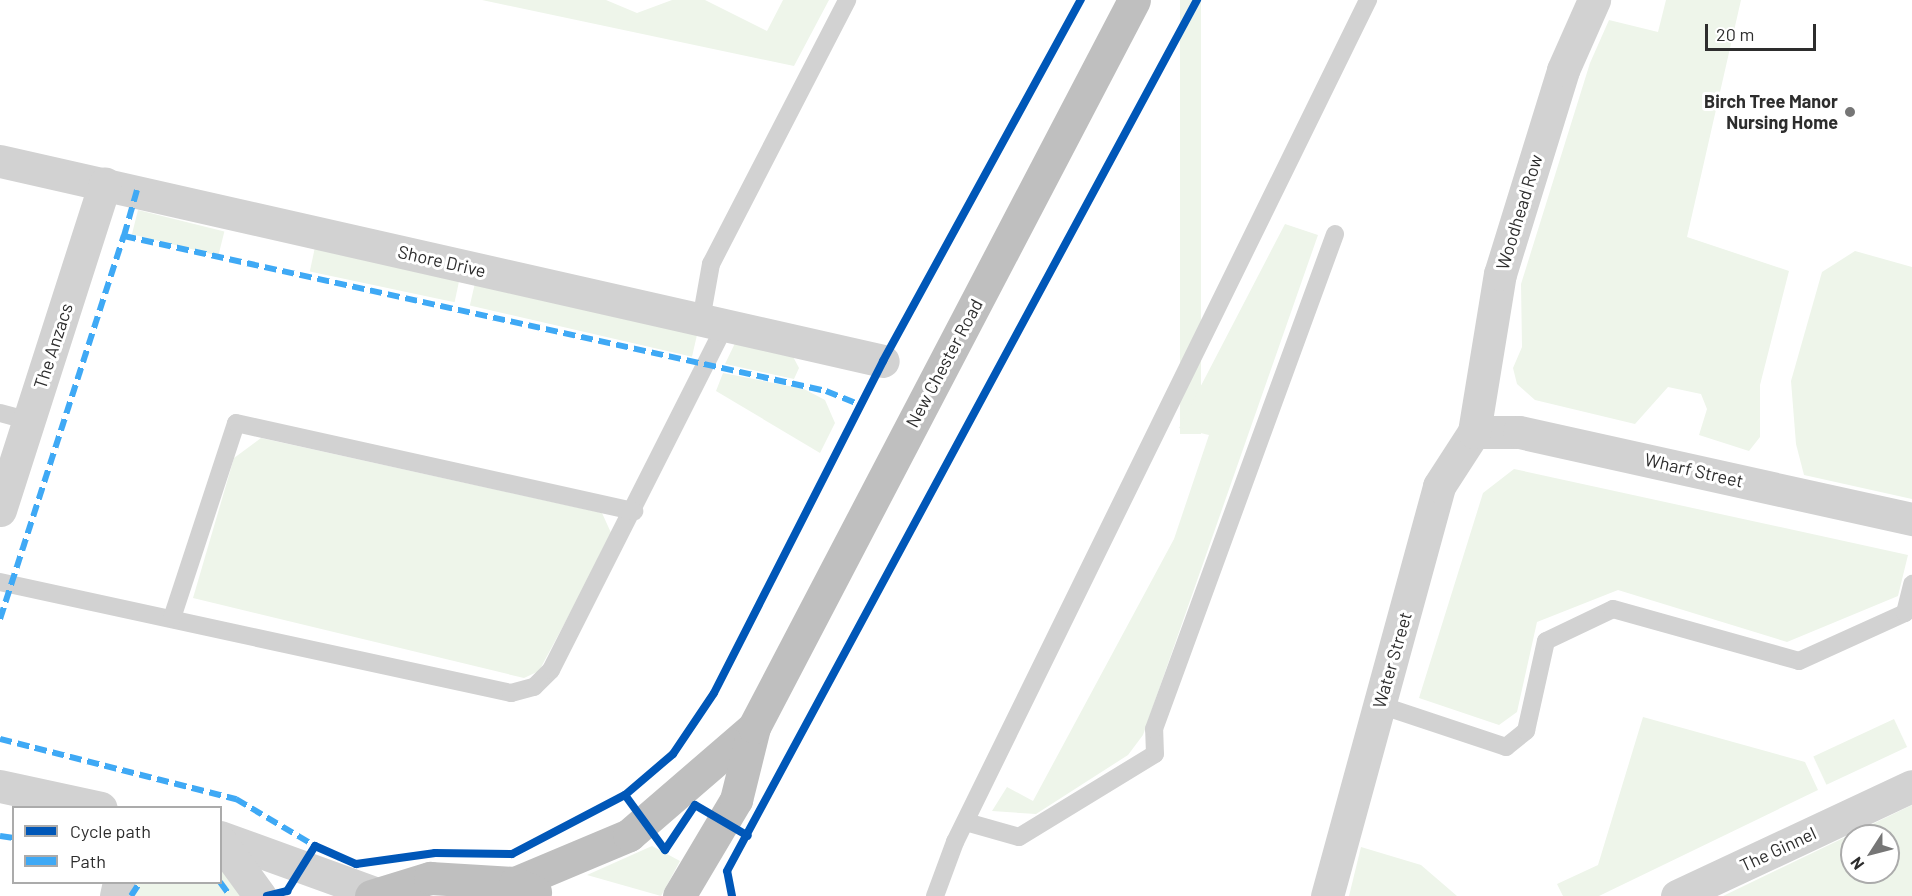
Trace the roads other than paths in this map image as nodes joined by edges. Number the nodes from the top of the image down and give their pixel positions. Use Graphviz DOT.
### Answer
graph roads {
  1 [pos="847,0"];
  2 [pos="1134,0"];
  3 [pos="1368,0"];
  4 [pos="1594,0"];
  5 [pos="0,161"];
  6 [pos="105,183"];
  7 [pos="1335,234"];
  8 [pos="713,323"];
  9 [pos="883,361"];
  10 [pos="14,417"];
  11 [pos="1474,432"];
  12 [pos="0,510"];
  13 [pos="634,511"];
  14 [pos="1912,519"];
  15 [pos="0,582"];
  16 [pos="1912,584"];
  17 [pos="172,618"];
  18 [pos="1380,705"];
  19 [pos="754,727"];
  20 [pos="0,786"];
  21 [pos="1912,786"];
  22 [pos="96,806"];
  23 [pos="966,822"];
  24 [pos="222,840"];
  25 [pos="222,842"];
  26 [pos="515,883"];
  27 [pos="373,894"];
  28 [pos="260,896"];
  29 [pos="546,896"];
  30 [pos="679,896"];
  31 [pos="935,896"];
  32 [pos="1327,896"];
  33 [pos="1677,896"];
  1 -- 8 [label="lane"];
  2 -- 19 [label="highway, New Chester Road"];
  3 -- 23 [label="lane"];
  4 -- 11 [label="street, Woodhead Row"];
  5 -- 6 [label="street, Shore Drive"];
  6 -- 8 [label="street, Shore Drive"];
  6 -- 10 [label="street, The Anzacs"];
  7 -- 23 [label="lane"];
  8 -- 9 [label="street, Shore Drive"];
  8 -- 13 [label="lane"];
  10 -- 12 [label="street, The Anzacs"];
  11 -- 14 [label="street, Wharf Street"];
  11 -- 18 [label="street, Water Street"];
  13 -- 17 [label="lane"];
  13 -- 17 [label="lane"];
  15 -- 17 [label="lane"];
  16 -- 18 [label="lane"];
  18 -- 32 [label="street, Water Street"];
  19 -- 26 [label="highway, New Chester Road"];
  19 -- 30 [label="highway, New Chester Road"];
  20 -- 22 [label="street"];
  21 -- 33 [label="street, The Ginnel"];
  23 -- 31 [label="lane"];
  24 -- 27 [label="street"];
  25 -- 28 [label="street"];
  26 -- 27 [label="highway"];
  26 -- 29 [label="highway"];
}
